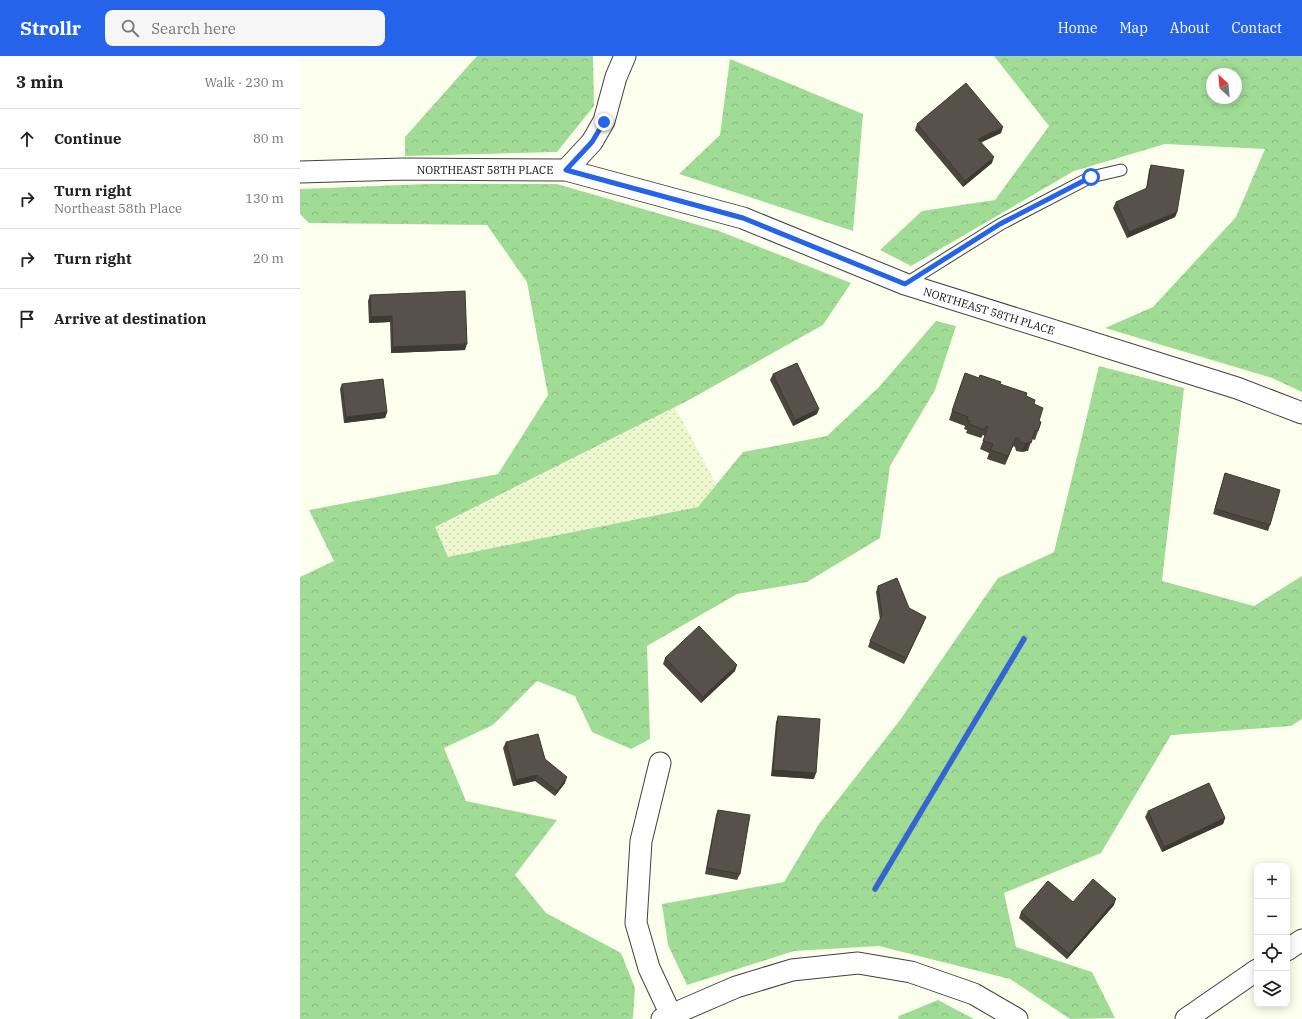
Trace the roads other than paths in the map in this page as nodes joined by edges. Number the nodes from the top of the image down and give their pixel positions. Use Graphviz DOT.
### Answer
graph roads {
  1 [pos="625,56"];
  2 [pos="566,170"];
  3 [pos="1121,170"];
  4 [pos="300,172"];
  5 [pos="905,284"];
  6 [pos="1302,413"];
  7 [pos="660,763"];
  8 [pos="1302,940"];
  9 [pos="1290,948"];
  10 [pos="1256,971"];
  11 [pos="666,1017"];
  12 [pos="1017,1019"];
  13 [pos="1186,1019"];
  1 -- 2 [label="street"];
  2 -- 4 [label="street, NORTHEAST 58TH PLACE"];
  2 -- 5 [label="street, NORTHEAST 58TH PLACE"];
  3 -- 5 [label="lane"];
  5 -- 6 [label="street, NORTHEAST 58TH PLACE"];
  7 -- 11 [label="street"];
  8 -- 9 [label="street"];
  10 -- 13 [label="street"];
  11 -- 12 [label="street"];
}
